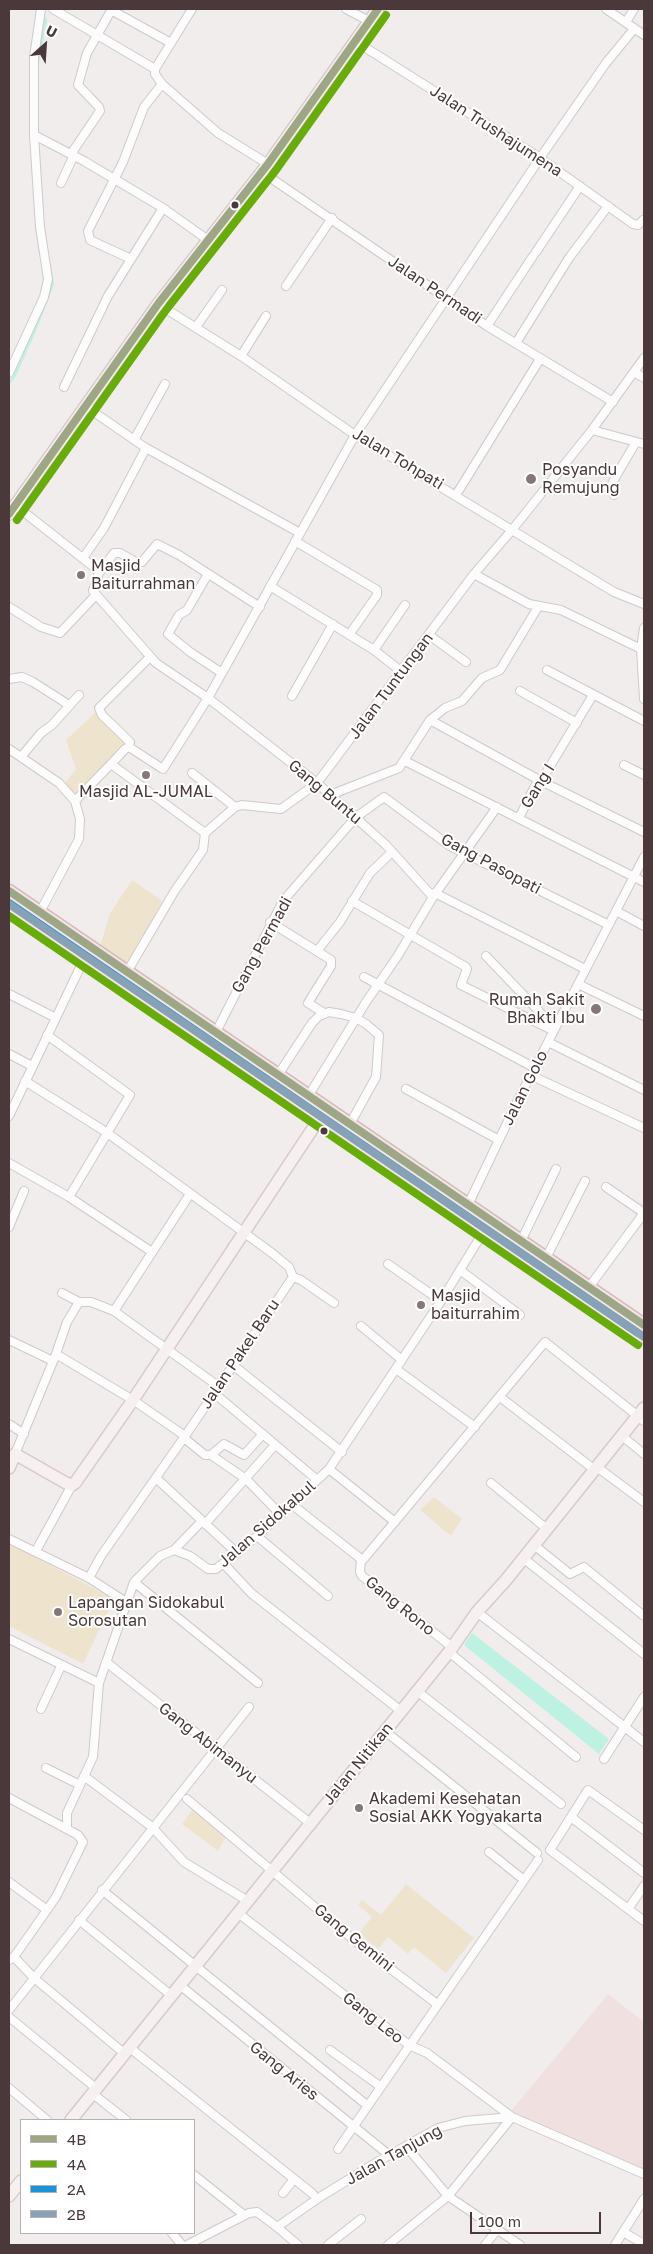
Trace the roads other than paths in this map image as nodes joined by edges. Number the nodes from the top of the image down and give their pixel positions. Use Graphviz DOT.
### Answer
graph roads {
  1 [pos="41,9"];
  2 [pos="54,9"];
  3 [pos="112,9"];
  4 [pos="192,9"];
  5 [pos="346,9"];
  6 [pos="378,9"];
  7 [pos="606,9"];
  8 [pos="634,9"];
  9 [pos="369,21"];
  10 [pos="626,22"];
  11 [pos="634,29"];
  12 [pos="97,33"];
  13 [pos="644,35"];
  14 [pos="355,41"];
  15 [pos="171,43"];
  16 [pos="155,68"];
  17 [pos="162,84"];
  18 [pos="34,135"];
  19 [pos="72,155"];
  20 [pos="540,158"];
  21 [pos="265,168"];
  22 [pos="112,178"];
  23 [pos="61,183"];
  24 [pos="580,186"];
  25 [pos="608,206"];
  26 [pos="163,208"];
  27 [pos="332,218"];
  28 [pos="644,219"];
  29 [pos="208,240"];
  30 [pos="131,259"];
  31 [pos="286,286"];
  32 [pos="222,290"];
  33 [pos="446,298"];
  34 [pos="158,304"];
  35 [pos="266,316"];
  36 [pos="487,326"];
  37 [pos="196,327"];
  38 [pos="516,344"];
  39 [pos="241,356"];
  40 [pos="540,358"];
  41 [pos="644,358"];
  42 [pos="634,372"];
  43 [pos="9,373"];
  44 [pos="644,378"];
  45 [pos="165,384"];
  46 [pos="64,386"];
  47 [pos="613,402"];
  48 [pos="85,406"];
  49 [pos="592,430"];
  50 [pos="355,434"];
  51 [pos="134,440"];
  52 [pos="640,443"];
  53 [pos="146,448"];
  54 [pos="456,495"];
  55 [pos="614,495"];
  56 [pos="12,510"];
  57 [pos="512,530"];
  58 [pos="300,533"];
  59 [pos="295,541"];
  60 [pos="83,558"];
  61 [pos="99,573"];
  62 [pos="208,574"];
  63 [pos="474,574"];
  64 [pos="270,586"];
  65 [pos="96,595"];
  66 [pos="644,604"];
  67 [pos="405,605"];
  68 [pos="9,607"];
  69 [pos="260,607"];
  70 [pos="538,607"];
  71 [pos="333,624"];
  72 [pos="644,628"];
  73 [pos="349,634"];
  74 [pos="430,635"];
  75 [pos="641,649"];
  76 [pos="374,650"];
  77 [pos="150,657"];
  78 [pos="466,662"];
  79 [pos="547,670"];
  80 [pos="402,672"];
  81 [pos="222,673"];
  82 [pos="9,679"];
  83 [pos="520,691"];
  84 [pos="79,695"];
  85 [pos="594,695"];
  86 [pos="292,696"];
  87 [pos="208,698"];
  88 [pos="644,700"];
  89 [pos="69,705"];
  90 [pos="430,720"];
  91 [pos="644,721"];
  92 [pos="577,723"];
  93 [pos="129,747"];
  94 [pos="9,749"];
  95 [pos="21,757"];
  96 [pos="404,760"];
  97 [pos="111,764"];
  98 [pos="624,765"];
  99 [pos="192,773"];
  100 [pos="644,776"];
  101 [pos="541,782"];
  102 [pos="317,783"];
  103 [pos="330,795"];
  104 [pos="75,800"];
  105 [pos="235,807"];
  106 [pos="497,807"];
  107 [pos="355,818"];
  108 [pos="519,818"];
  109 [pos="644,832"];
  110 [pos="205,833"];
  111 [pos="392,852"];
  112 [pos="462,852"];
  113 [pos="644,857"];
  114 [pos="634,877"];
  115 [pos="644,882"];
  116 [pos="9,891"];
  117 [pos="434,895"];
  118 [pos="352,901"];
  119 [pos="9,904"];
  120 [pos="616,911"];
  121 [pos="40,912"];
  122 [pos="270,922"];
  123 [pos="609,925"];
  124 [pos="644,926"];
  125 [pos="409,934"];
  126 [pos="88,951"];
  127 [pos="317,952"];
  128 [pos="486,956"];
  129 [pos="585,969"];
  130 [pos="127,972"];
  131 [pos="364,977"];
  132 [pos="578,984"];
  133 [pos="378,985"];
  134 [pos="9,994"];
  135 [pos="324,1013"];
  136 [pos="644,1016"];
  137 [pos="56,1018"];
  138 [pos="356,1018"];
  139 [pos="554,1029"];
  140 [pos="216,1032"];
  141 [pos="47,1035"];
  142 [pos="548,1042"];
  143 [pos="9,1054"];
  144 [pos="32,1066"];
  145 [pos="535,1068"];
  146 [pos="278,1075"];
  147 [pos="530,1075"];
  148 [pos="25,1081"];
  149 [pos="406,1089"];
  150 [pos="644,1090"];
  151 [pos="309,1095"];
  152 [pos="324,1112"];
  153 [pos="9,1116"];
  154 [pos="350,1124"];
  155 [pos="644,1128"];
  156 [pos="106,1132"];
  157 [pos="499,1140"];
  158 [pos="9,1163"];
  159 [pos="556,1168"];
  160 [pos="585,1181"];
  161 [pos="606,1187"];
  162 [pos="24,1191"];
  163 [pos="190,1194"];
  164 [pos="69,1197"];
  165 [pos="466,1209"];
  166 [pos="644,1213"];
  167 [pos="488,1224"];
  168 [pos="9,1227"];
  169 [pos="243,1232"];
  170 [pos="521,1240"];
  171 [pos="152,1252"];
  172 [pos="546,1258"];
  173 [pos="388,1264"];
  174 [pos="460,1270"];
  175 [pos="293,1277"];
  176 [pos="589,1287"];
  177 [pos="62,1292"];
  178 [pos="79,1302"];
  179 [pos="441,1302"];
  180 [pos="334,1303"];
  181 [pos="114,1311"];
  182 [pos="520,1316"];
  183 [pos="644,1325"];
  184 [pos="361,1326"];
  185 [pos="644,1336"];
  186 [pos="9,1340"];
  187 [pos="166,1348"];
  188 [pos="55,1357"];
  189 [pos="402,1360"];
  190 [pos="234,1366"];
  191 [pos="396,1369"];
  192 [pos="216,1390"];
  193 [pos="500,1397"];
  194 [pos="133,1400"];
  195 [pos="642,1415"];
  196 [pos="9,1424"];
  197 [pos="475,1428"];
  198 [pos="24,1434"];
  199 [pos="263,1434"];
  200 [pos="622,1436"];
  201 [pos="184,1437"];
  202 [pos="275,1445"];
  203 [pos="342,1452"];
  204 [pos="15,1454"];
  205 [pos="644,1454"];
  206 [pos="211,1455"];
  207 [pos="9,1468"];
  208 [pos="596,1468"];
  209 [pos="329,1469"];
  210 [pos="156,1478"];
  211 [pos="246,1479"];
  212 [pos="316,1480"];
  213 [pos="491,1484"];
  214 [pos="72,1485"];
  215 [pos="644,1502"];
  216 [pos="290,1504"];
  217 [pos="280,1514"];
  218 [pos="204,1522"];
  219 [pos="395,1522"];
  220 [pos="547,1529"];
  221 [pos="257,1536"];
  222 [pos="9,1539"];
  223 [pos="534,1545"];
  224 [pos="38,1547"];
  225 [pos="174,1550"];
  226 [pos="237,1553"];
  227 [pos="523,1558"];
  228 [pos="362,1561"];
  229 [pos="224,1564"];
  230 [pos="89,1578"];
  231 [pos="134,1582"];
  232 [pos="328,1596"];
  233 [pos="126,1602"];
  234 [pos="477,1612"];
  235 [pos="644,1616"];
  236 [pos="9,1639"];
  237 [pos="450,1650"];
  238 [pos="644,1654"];
  239 [pos="106,1662"];
  240 [pos="61,1666"];
  241 [pos="100,1683"];
  242 [pos="258,1684"];
  243 [pos="417,1691"];
  244 [pos="644,1697"];
  245 [pos="249,1707"];
  246 [pos="41,1709"];
  247 [pos="401,1711"];
  248 [pos="625,1728"];
  249 [pos="385,1731"];
  250 [pos="644,1742"];
  251 [pos="215,1749"];
  252 [pos="576,1757"];
  253 [pos="604,1759"];
  254 [pos="46,1768"];
  255 [pos="84,1776"];
  256 [pos="80,1786"];
  257 [pos="9,1798"];
  258 [pos="187,1799"];
  259 [pos="561,1804"];
  260 [pos="571,1817"];
  261 [pos="310,1823"];
  262 [pos="152,1827"];
  263 [pos="67,1829"];
  264 [pos="644,1830"];
  265 [pos="489,1852"];
  266 [pos="272,1871"];
  267 [pos="644,1873"];
  268 [pos="524,1880"];
  269 [pos="9,1882"];
  270 [pos="644,1886"];
  271 [pos="102,1890"];
  272 [pos="248,1901"];
  273 [pos="628,1909"];
  274 [pos="47,1910"];
  275 [pos="238,1913"];
  276 [pos="79,1920"];
  277 [pos="644,1921"];
  278 [pos="12,1959"];
  279 [pos="197,1966"];
  280 [pos="34,1978"];
  281 [pos="180,1986"];
  282 [pos="172,1996"];
  283 [pos="437,2004"];
  284 [pos="9,2010"];
  285 [pos="9,2017"];
  286 [pos="409,2045"];
  287 [pos="330,2050"];
  288 [pos="127,2051"];
  289 [pos="381,2087"];
  290 [pos="9,2088"];
  291 [pos="95,2091"];
  292 [pos="368,2106"];
  293 [pos="512,2117"];
  294 [pos="46,2119"];
  295 [pos="72,2119"];
  296 [pos="125,2119"];
  297 [pos="354,2128"];
  298 [pos="406,2146"];
  299 [pos="338,2149"];
  300 [pos="389,2155"];
  301 [pos="644,2174"];
  302 [pos="195,2176"];
  303 [pos="294,2178"];
  304 [pos="20,2182"];
  305 [pos="283,2193"];
  306 [pos="313,2194"];
  307 [pos="9,2196"];
  308 [pos="448,2196"];
  309 [pos="644,2199"];
  310 [pos="244,2215"];
  311 [pos="361,2219"];
  312 [pos="277,2227"];
  313 [pos="497,2230"];
  314 [pos="623,2232"];
  315 [pos="173,2234"];
  316 [pos="644,2244"];
  317 [pos="182,2245"];
  318 [pos="187,2245"];
  319 [pos="298,2245"];
  320 [pos="328,2245"];
  321 [pos="388,2245"];
  322 [pos="485,2245"];
  323 [pos="520,2245"];
  324 [pos="615,2245"];
  1 -- 18 [label="street"];
  2 -- 12 [label="street"];
  3 -- 12 [label="street"];
  3 -- 15 [label="street"];
  4 -- 15 [label="street"];
  5 -- 9 [label="street"];
  6 -- 9 [label="street"];
  7 -- 10 [label="street"];
  8 -- 10 [label="street"];
  9 -- 14 [label="street"];
  10 -- 11 [label="street"];
  11 -- 13 [label="street"];
  11 -- 20 [label="street"];
  12 -- 16 [label="street"];
  12 -- 19 [label="street"];
  14 -- 20 [label="street, Jalan Trushajumena"];
  14 -- 21 [label="street"];
  15 -- 16 [label="street"];
  16 -- 17 [label="street"];
  17 -- 21 [label="street, Jalan Permadi"];
  17 -- 22 [label="street"];
  18 -- 19 [label="street"];
  18 -- 43 [label="street"];
  19 -- 22 [label="street"];
  19 -- 23 [label="street"];
  20 -- 24 [label="street, Jalan Trushajumena"];
  20 -- 33 [label="street"];
  21 -- 27 [label="street, Jalan Permadi"];
  21 -- 29 [label="street"];
  22 -- 26 [label="street"];
  22 -- 30 [label="street"];
  24 -- 25 [label="street, Jalan Trushajumena"];
  24 -- 36 [label="street"];
  25 -- 28 [label="street, Jalan Trushajumena"];
  25 -- 38 [label="street"];
  26 -- 29 [label="street"];
  26 -- 30 [label="street"];
  27 -- 31 [label="street"];
  27 -- 33 [label="street, Jalan Permadi"];
  29 -- 34 [label="street"];
  30 -- 46 [label="street"];
  32 -- 37 [label="street"];
  33 -- 36 [label="street, Jalan Permadi"];
  33 -- 50 [label="street"];
  34 -- 37 [label="street, Jalan Tohpati"];
  34 -- 48 [label="street"];
  35 -- 39 [label="street"];
  36 -- 38 [label="street, Jalan Permadi"];
  37 -- 39 [label="street, Jalan Tohpati"];
  38 -- 40 [label="street, Jalan Permadi"];
  39 -- 50 [label="street, Jalan Tohpati"];
  40 -- 47 [label="street, Jalan Permadi"];
  40 -- 54 [label="street"];
  41 -- 42 [label="street, Jalan Tuntungan"];
  42 -- 44 [label="street"];
  42 -- 47 [label="street, Jalan Tuntungan"];
  45 -- 51 [label="street"];
  47 -- 49 [label="street, Jalan Tuntungan"];
  48 -- 51 [label="street"];
  48 -- 56 [label="street"];
  49 -- 52 [label="street"];
  49 -- 57 [label="street, Jalan Tuntungan"];
  50 -- 54 [label="street, Jalan Tohpati"];
  50 -- 58 [label="street"];
  51 -- 53 [label="street"];
  52 -- 55 [label="street"];
  53 -- 58 [label="street"];
  53 -- 60 [label="street"];
  54 -- 57 [label="street, Jalan Tohpati"];
  56 -- 60 [label="street"];
  57 -- 63 [label="street, Jalan Tuntungan"];
  57 -- 66 [label="street, Jalan Tohpati"];
  58 -- 59 [label="street"];
  59 -- 64 [label="street"];
  59 -- 73 [label="street"];
  60 -- 61 [label="street"];
  61 -- 62 [label="street"];
  61 -- 65 [label="street"];
  62 -- 69 [label="street"];
  62 -- 81 [label="street"];
  63 -- 70 [label="street"];
  63 -- 74 [label="street, Jalan Tuntungan"];
  64 -- 69 [label="street"];
  64 -- 71 [label="street"];
  65 -- 68 [label="street"];
  65 -- 77 [label="street, Gang Buntu"];
  67 -- 76 [label="street"];
  69 -- 81 [label="street"];
  70 -- 75 [label="street"];
  70 -- 90 [label="street"];
  71 -- 73 [label="street"];
  71 -- 86 [label="street"];
  72 -- 75 [label="street"];
  73 -- 76 [label="street"];
  74 -- 78 [label="street"];
  74 -- 80 [label="street, Jalan Tuntungan"];
  75 -- 88 [label="street"];
  76 -- 80 [label="street"];
  77 -- 87 [label="street, Gang Buntu"];
  77 -- 93 [label="street"];
  79 -- 85 [label="street"];
  80 -- 102 [label="street, Jalan Tuntungan"];
  81 -- 87 [label="street"];
  82 -- 89 [label="street"];
  83 -- 92 [label="street"];
  84 -- 89 [label="street"];
  85 -- 91 [label="street"];
  85 -- 92 [label="street, Gang I"];
  87 -- 93 [label="street"];
  87 -- 102 [label="street, Gang Buntu"];
  89 -- 95 [label="street"];
  90 -- 96 [label="street"];
  90 -- 101 [label="street"];
  92 -- 101 [label="street, Gang I"];
  93 -- 97 [label="street"];
  94 -- 95 [label="street"];
  95 -- 104 [label="street"];
  96 -- 103 [label="street"];
  96 -- 106 [label="street"];
  97 -- 104 [label="street"];
  97 -- 110 [label="street"];
  98 -- 100 [label="street"];
  99 -- 105 [label="street"];
  101 -- 108 [label="street, Gang I"];
  101 -- 109 [label="street"];
  102 -- 103 [label="street, Gang Buntu"];
  102 -- 105 [label="street, Jalan Tuntungan"];
  103 -- 107 [label="street, Gang Buntu"];
  104 -- 121 [label="street"];
  105 -- 110 [label="street"];
  106 -- 108 [label="street"];
  106 -- 112 [label="street"];
  107 -- 111 [label="street, Gang Buntu"];
  107 -- 112 [label="street, Gang Pasopati"];
  107 -- 122 [label="street, Gang Permadi"];
  108 -- 114 [label="street, Gang I"];
  110 -- 130 [label="street"];
  111 -- 117 [label="street, Gang Buntu"];
  111 -- 118 [label="street"];
  112 -- 117 [label="street"];
  112 -- 123 [label="street, Gang Pasopati"];
  113 -- 114 [label="street, Jalan Golo"];
  114 -- 115 [label="street, Gang I"];
  114 -- 120 [label="street, Jalan Golo"];
  116 -- 121 [label="main road"];
  117 -- 125 [label="street"];
  117 -- 129 [label="street"];
  118 -- 125 [label="street"];
  118 -- 127 [label="street"];
  119 -- 126 [label="main road"];
  120 -- 123 [label="street, Jalan Golo"];
  120 -- 124 [label="street"];
  121 -- 126 [label="main road"];
  122 -- 127 [label="street"];
  122 -- 140 [label="street, Gang Permadi"];
  123 -- 129 [label="street, Jalan Golo"];
  125 -- 133 [label="street"];
  125 -- 139 [label="street"];
  126 -- 130 [label="main road"];
  126 -- 137 [label="street"];
  126 -- 152 [label="main road"];
  127 -- 135 [label="street"];
  128 -- 139 [label="street"];
  129 -- 132 [label="street, Jalan Golo"];
  130 -- 140 [label="main road"];
  131 -- 133 [label="street"];
  132 -- 136 [label="street"];
  132 -- 139 [label="street, Jalan Golo"];
  133 -- 138 [label="street"];
  133 -- 145 [label="street"];
  134 -- 137 [label="street"];
  135 -- 138 [label="street"];
  135 -- 146 [label="street"];
  137 -- 141 [label="street"];
  138 -- 151 [label="street"];
  138 -- 154 [label="street"];
  139 -- 142 [label="street, Jalan Golo"];
  140 -- 146 [label="main road"];
  141 -- 144 [label="street"];
  141 -- 156 [label="street"];
  142 -- 145 [label="street, Jalan Golo"];
  142 -- 150 [label="street"];
  143 -- 144 [label="street"];
  144 -- 148 [label="street"];
  145 -- 147 [label="street, Jalan Golo"];
  146 -- 151 [label="main road"];
  147 -- 155 [label="street"];
  147 -- 157 [label="street, Jalan Golo"];
  148 -- 153 [label="street"];
  148 -- 156 [label="street"];
  149 -- 157 [label="street"];
  151 -- 152 [label="main road"];
  152 -- 154 [label="main road"];
  152 -- 165 [label="main road"];
  152 -- 169 [label="street"];
  154 -- 165 [label="main road"];
  156 -- 163 [label="street"];
  156 -- 164 [label="street"];
  157 -- 165 [label="street, Jalan Golo"];
  158 -- 164 [label="street"];
  159 -- 170 [label="street"];
  160 -- 172 [label="street"];
  161 -- 166 [label="street"];
  162 -- 168 [label="street"];
  163 -- 169 [label="street"];
  163 -- 171 [label="street"];
  164 -- 171 [label="street"];
  165 -- 167 [label="main road"];
  166 -- 176 [label="street"];
  167 -- 170 [label="main road"];
  167 -- 174 [label="street, Jalan Sidokabul"];
  167 -- 185 [label="main road"];
  169 -- 175 [label="street"];
  169 -- 187 [label="street"];
  170 -- 172 [label="main road"];
  171 -- 181 [label="street"];
  172 -- 176 [label="main road"];
  173 -- 179 [label="street"];
  174 -- 179 [label="street, Jalan Sidokabul"];
  174 -- 182 [label="street"];
  175 -- 180 [label="street"];
  175 -- 190 [label="street, Jalan Pakel Baru"];
  176 -- 183 [label="main road"];
  177 -- 178 [label="street"];
  178 -- 181 [label="street"];
  178 -- 188 [label="street"];
  179 -- 189 [label="street, Jalan Sidokabul"];
  181 -- 187 [label="street"];
  184 -- 189 [label="street"];
  186 -- 188 [label="street"];
  187 -- 192 [label="street"];
  187 -- 194 [label="street"];
  188 -- 194 [label="street"];
  188 -- 198 [label="street"];
  189 -- 191 [label="street, Jalan Sidokabul"];
  190 -- 192 [label="street, Jalan Pakel Baru"];
  190 -- 203 [label="street"];
  191 -- 197 [label="street"];
  191 -- 203 [label="street, Jalan Sidokabul"];
  192 -- 199 [label="street"];
  192 -- 201 [label="street, Jalan Pakel Baru"];
  193 -- 195 [label="street"];
  193 -- 197 [label="street"];
  193 -- 208 [label="street"];
  194 -- 201 [label="street"];
  194 -- 214 [label="street"];
  195 -- 200 [label="street, Jalan Nitikan"];
  196 -- 198 [label="street"];
  197 -- 219 [label="street"];
  198 -- 204 [label="street"];
  199 -- 202 [label="street"];
  199 -- 206 [label="street"];
  200 -- 205 [label="street"];
  200 -- 208 [label="street, Jalan Nitikan"];
  201 -- 206 [label="street"];
  201 -- 210 [label="street, Jalan Pakel Baru"];
  202 -- 211 [label="street"];
  202 -- 212 [label="street"];
  203 -- 209 [label="street, Jalan Sidokabul"];
  204 -- 207 [label="street"];
  204 -- 214 [label="street"];
  206 -- 211 [label="street"];
  208 -- 215 [label="street"];
  208 -- 220 [label="street, Jalan Nitikan"];
  209 -- 212 [label="street, Jalan Sidokabul"];
  209 -- 219 [label="street"];
  210 -- 218 [label="street"];
  210 -- 230 [label="street, Jalan Pakel Baru"];
  211 -- 217 [label="street"];
  211 -- 218 [label="street"];
  212 -- 216 [label="street, Jalan Sidokabul"];
  213 -- 220 [label="street"];
  214 -- 224 [label="street"];
  216 -- 217 [label="street, Jalan Sidokabul"];
  216 -- 228 [label="street, Gang Rono"];
  217 -- 221 [label="street, Jalan Sidokabul"];
  218 -- 225 [label="street"];
  218 -- 226 [label="street"];
  219 -- 228 [label="street"];
  220 -- 223 [label="street, Jalan Nitikan"];
  221 -- 226 [label="street, Jalan Sidokabul"];
  221 -- 232 [label="street"];
  222 -- 230 [label="street"];
  223 -- 227 [label="street, Jalan Nitikan"];
  223 -- 235 [label="street"];
  225 -- 229 [label="street, Jalan Sidokabul"];
  225 -- 231 [label="street"];
  226 -- 229 [label="street, Jalan Sidokabul"];
  227 -- 234 [label="street, Jalan Nitikan"];
  227 -- 238 [label="street"];
  228 -- 237 [label="street, Gang Rono"];
  229 -- 247 [label="street"];
  230 -- 233 [label="street"];
  231 -- 233 [label="street"];
  231 -- 242 [label="street"];
  233 -- 239 [label="street"];
  234 -- 237 [label="street, Jalan Nitikan"];
  234 -- 248 [label="street"];
  236 -- 240 [label="street"];
  237 -- 243 [label="street, Jalan Nitikan"];
  237 -- 252 [label="street"];
  239 -- 241 [label="street"];
  239 -- 251 [label="street, Gang Abimanyu"];
  240 -- 241 [label="street"];
  240 -- 246 [label="street"];
  241 -- 255 [label="street"];
  243 -- 247 [label="street, Jalan Nitikan"];
  243 -- 259 [label="street"];
  244 -- 248 [label="street"];
  245 -- 251 [label="street"];
  247 -- 249 [label="street, Jalan Nitikan"];
  248 -- 250 [label="street"];
  248 -- 253 [label="street"];
  249 -- 261 [label="street, Jalan Nitikan"];
  249 -- 268 [label="street"];
  251 -- 261 [label="street, Gang Abimanyu"];
  251 -- 262 [label="street"];
  254 -- 256 [label="street"];
  255 -- 256 [label="street"];
  255 -- 262 [label="street"];
  256 -- 263 [label="street"];
  257 -- 263 [label="street"];
  258 -- 266 [label="street, Gang Gemini"];
  260 -- 264 [label="street"];
  260 -- 267 [label="street"];
  260 -- 273 [label="street"];
  261 -- 266 [label="street, Jalan Nitikan"];
  262 -- 271 [label="street"];
  262 -- 272 [label="street"];
  263 -- 274 [label="street"];
  265 -- 268 [label="street"];
  266 -- 272 [label="street, Jalan Nitikan"];
  266 -- 283 [label="street, Gang Gemini"];
  268 -- 283 [label="street"];
  269 -- 274 [label="street"];
  270 -- 273 [label="street"];
  271 -- 276 [label="street"];
  271 -- 279 [label="street"];
  272 -- 275 [label="street, Jalan Nitikan"];
  273 -- 277 [label="street"];
  274 -- 278 [label="street"];
  275 -- 279 [label="street, Jalan Nitikan"];
  275 -- 286 [label="street, Gang Leo"];
  276 -- 280 [label="street"];
  276 -- 282 [label="street"];
  278 -- 280 [label="street"];
  279 -- 281 [label="street, Jalan Nitikan"];
  279 -- 292 [label="street"];
  280 -- 284 [label="street"];
  280 -- 288 [label="street"];
  281 -- 282 [label="street, Jalan Nitikan"];
  281 -- 297 [label="street, Gang Aries"];
  282 -- 288 [label="street, Jalan Nitikan"];
  283 -- 286 [label="street"];
  285 -- 291 [label="street"];
  286 -- 289 [label="street"];
  286 -- 293 [label="street, Gang Leo"];
  287 -- 289 [label="street"];
  288 -- 291 [label="street, Jalan Nitikan"];
  288 -- 303 [label="street"];
  289 -- 292 [label="street"];
  290 -- 294 [label="street"];
  291 -- 295 [label="street, Jalan Nitikan"];
  291 -- 296 [label="street"];
  292 -- 297 [label="street"];
  293 -- 298 [label="street, Jalan Tanjung"];
  293 -- 301 [label="street"];
  293 -- 308 [label="street"];
  297 -- 299 [label="street"];
  297 -- 300 [label="street, Gang Aries"];
  298 -- 300 [label="street, Jalan Tanjung"];
  298 -- 308 [label="street"];
  300 -- 312 [label="street, Jalan Tanjung"];
  302 -- 310 [label="street"];
  303 -- 305 [label="street"];
  303 -- 306 [label="street"];
  304 -- 307 [label="street"];
  308 -- 313 [label="street"];
  308 -- 321 [label="street"];
  309 -- 314 [label="street"];
  310 -- 312 [label="street"];
  310 -- 318 [label="street"];
  311 -- 320 [label="street"];
  312 -- 319 [label="street"];
  313 -- 322 [label="street"];
  313 -- 323 [label="street"];
  314 -- 316 [label="street"];
  314 -- 324 [label="street"];
  315 -- 317 [label="street"];
}
